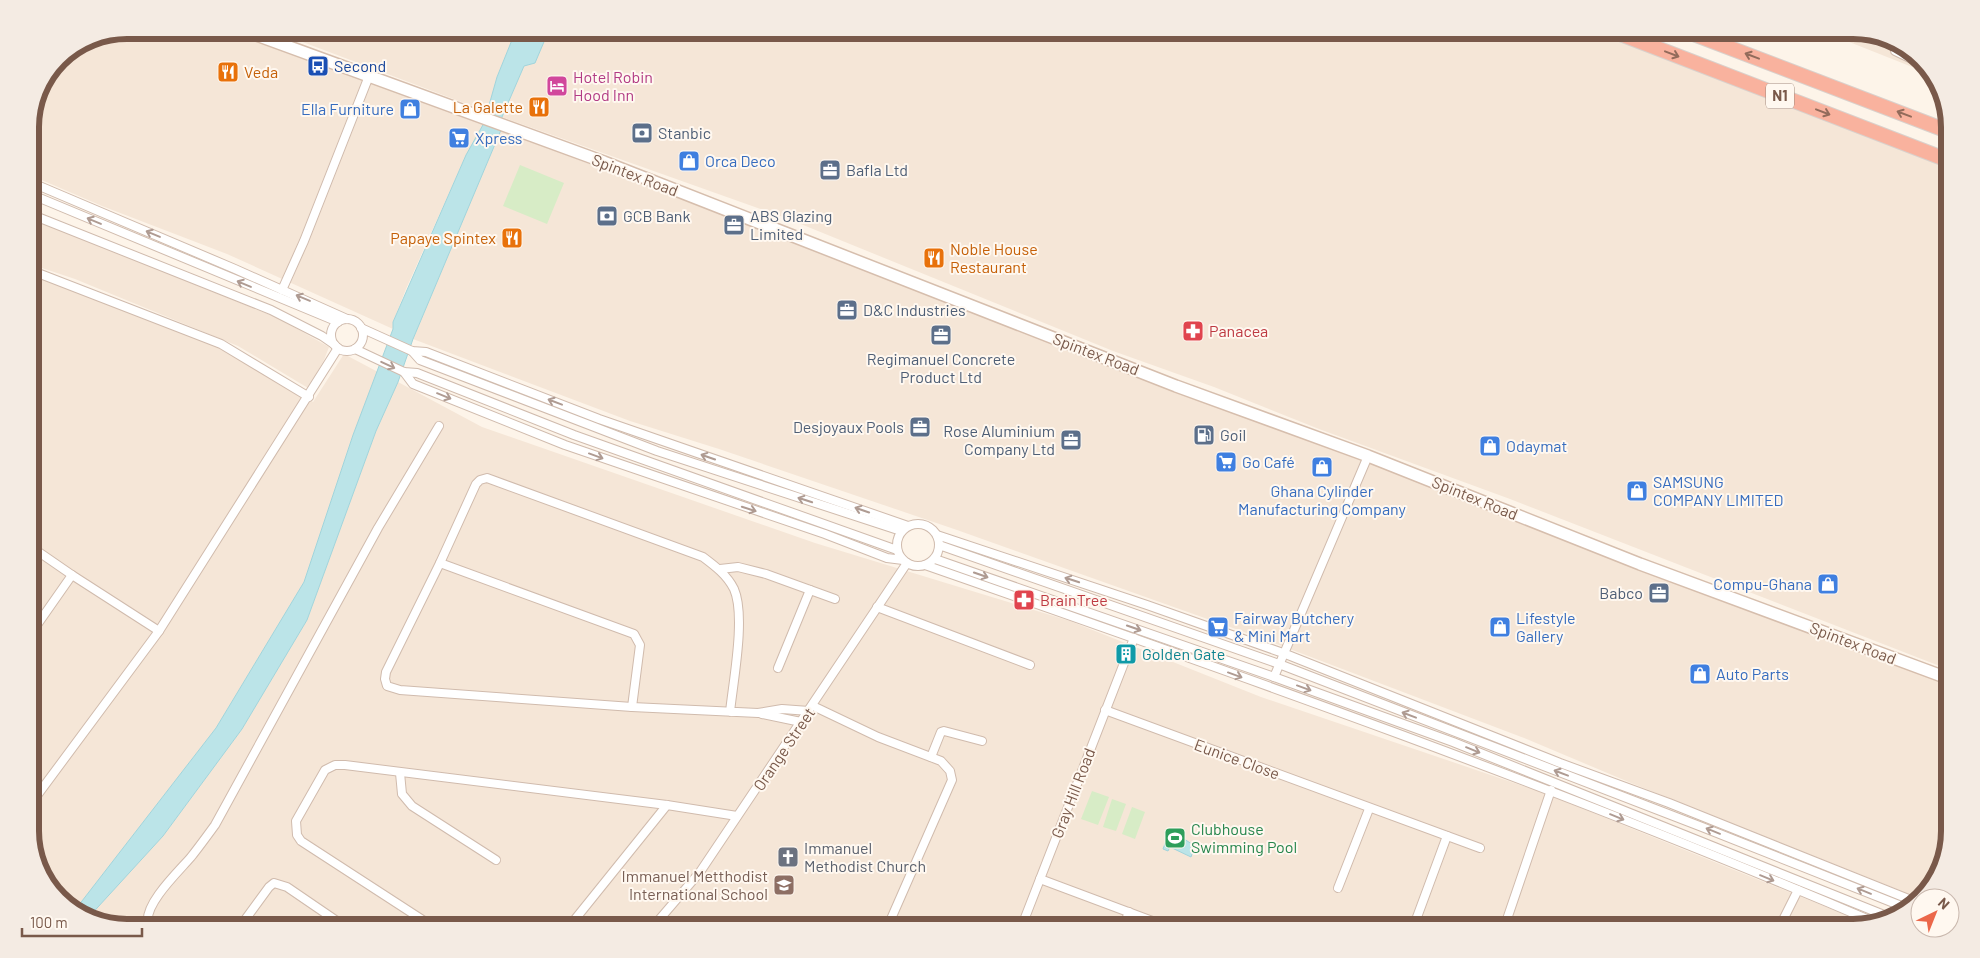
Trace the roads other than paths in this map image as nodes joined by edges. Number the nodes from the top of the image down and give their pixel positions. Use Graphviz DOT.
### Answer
graph roads {
  1 [pos="267,39"];
  2 [pos="1633,39"];
  3 [pos="1707,39"];
  4 [pos="1895,50"];
  5 [pos="1905,57"];
  6 [pos="369,76"];
  7 [pos="1941,129"];
  8 [pos="1941,158"];
  9 [pos="39,186"];
  10 [pos="39,198"];
  11 [pos="39,218"];
  12 [pos="39,275"];
  13 [pos="282,290"];
  14 [pos="347,319"];
  15 [pos="338,322"];
  16 [pos="362,328"];
  17 [pos="336,347"];
  18 [pos="355,349"];
  19 [pos="404,372"];
  20 [pos="309,397"];
  21 [pos="439,426"];
  22 [pos="1368,456"];
  23 [pos="905,529"];
  24 [pos="937,535"];
  25 [pos="940,545"];
  26 [pos="897,550"];
  27 [pos="39,552"];
  28 [pos="935,559"];
  29 [pos="905,562"];
  30 [pos="440,564"];
  31 [pos="925,565"];
  32 [pos="720,569"];
  33 [pos="72,575"];
  34 [pos="810,590"];
  35 [pos="835,599"];
  36 [pos="877,607"];
  37 [pos="39,622"];
  38 [pos="159,631"];
  39 [pos="1134,638"];
  40 [pos="1283,653"];
  41 [pos="1279,664"];
  42 [pos="1030,665"];
  43 [pos="778,668"];
  44 [pos="1274,677"];
  45 [pos="1941,677"];
  46 [pos="632,707"];
  47 [pos="811,708"];
  48 [pos="1105,710"];
  49 [pos="730,712"];
  50 [pos="758,712"];
  51 [pos="801,722"];
  52 [pos="982,741"];
  53 [pos="931,758"];
  54 [pos="400,773"];
  55 [pos="1551,790"];
  56 [pos="39,793"];
  57 [pos="667,805"];
  58 [pos="1369,809"];
  59 [pos="738,816"];
  60 [pos="1447,836"];
  61 [pos="1480,848"];
  62 [pos="496,860"];
  63 [pos="1040,879"];
  64 [pos="1338,888"];
  65 [pos="1798,890"];
  66 [pos="1908,899"];
  67 [pos="1899,906"];
  68 [pos="1130,912"];
  69 [pos="1883,915"];
  70 [pos="1865,918"];
  71 [pos="148,919"];
  72 [pos="246,919"];
  73 [pos="334,919"];
  74 [pos="421,919"];
  75 [pos="575,919"];
  76 [pos="660,919"];
  77 [pos="891,919"];
  78 [pos="1024,919"];
  79 [pos="1127,919"];
  80 [pos="1148,919"];
  81 [pos="1416,919"];
  82 [pos="1507,919"];
  83 [pos="1784,919"];
  1 -- 6 [label="main road, Spintex Road"];
  2 -- 8 [label="highway, N1, one-way"];
  7 -- 3 [label="highway, N1, one-way"];
  4 -- 5 [label="street"];
  6 -- 13 [label="street"];
  6 -- 22 [label="main road, Spintex Road"];
  13 -- 9 [label="street, one-way"];
  15 -- 10 [label="street, one-way"];
  11 -- 17 [label="street"];
  12 -- 20 [label="street"];
  14 -- 13 [label="street, one-way"];
  14 -- 15 [label="street"];
  14 -- 16 [label="street"];
  15 -- 17 [label="street"];
  16 -- 18 [label="street"];
  23 -- 16 [label="street, one-way"];
  17 -- 18 [label="street"];
  17 -- 20 [label="street"];
  18 -- 19 [label="street, one-way"];
  19 -- 26 [label="street"];
  19 -- 29 [label="street, one-way"];
  20 -- 38 [label="street"];
  21 -- 71 [label="street"];
  22 -- 40 [label="street"];
  22 -- 45 [label="main road, Spintex Road"];
  23 -- 24 [label="street"];
  23 -- 26 [label="street"];
  24 -- 25 [label="street"];
  40 -- 24 [label="street, one-way"];
  25 -- 28 [label="street"];
  25 -- 41 [label="street"];
  26 -- 29 [label="street"];
  27 -- 33 [label="street"];
  28 -- 31 [label="street"];
  28 -- 44 [label="street, one-way"];
  29 -- 31 [label="street"];
  29 -- 36 [label="street, Orange Street"];
  30 -- 32 [label="street"];
  30 -- 46 [label="street"];
  30 -- 46 [label="street"];
  31 -- 39 [label="street"];
  32 -- 34 [label="street"];
  32 -- 49 [label="street"];
  33 -- 37 [label="street"];
  33 -- 38 [label="street"];
  34 -- 35 [label="street"];
  34 -- 43 [label="street"];
  36 -- 42 [label="street"];
  36 -- 47 [label="street, Orange Street"];
  38 -- 56 [label="street"];
  39 -- 48 [label="street, Gray Hill Road"];
  39 -- 55 [label="street, one-way"];
  40 -- 41 [label="street"];
  40 -- 66 [label="street"];
  41 -- 44 [label="street"];
  67 -- 41 [label="street, one-way"];
  44 -- 69 [label="street, one-way"];
  46 -- 49 [label="street"];
  47 -- 50 [label="street"];
  47 -- 51 [label="street, Orange Street"];
  47 -- 53 [label="street"];
  48 -- 58 [label="street, Eunice Close"];
  48 -- 63 [label="street, Gray Hill Road"];
  49 -- 50 [label="street"];
  50 -- 51 [label="street"];
  51 -- 59 [label="street, Orange Street"];
  52 -- 53 [label="street"];
  53 -- 77 [label="street"];
  54 -- 57 [label="street"];
  54 -- 62 [label="street"];
  54 -- 74 [label="street"];
  55 -- 65 [label="street, one-way"];
  55 -- 82 [label="street"];
  57 -- 59 [label="street"];
  57 -- 75 [label="street"];
  58 -- 60 [label="street, Eunice Close"];
  58 -- 64 [label="street"];
  59 -- 76 [label="street, Orange Street"];
  60 -- 61 [label="street, Eunice Close"];
  60 -- 81 [label="street"];
  63 -- 68 [label="street"];
  63 -- 78 [label="street, Gray Hill Road"];
  65 -- 70 [label="street"];
  65 -- 83 [label="street"];
  68 -- 79 [label="street"];
  68 -- 80 [label="street"];
  72 -- 73 [label="street"];
}
